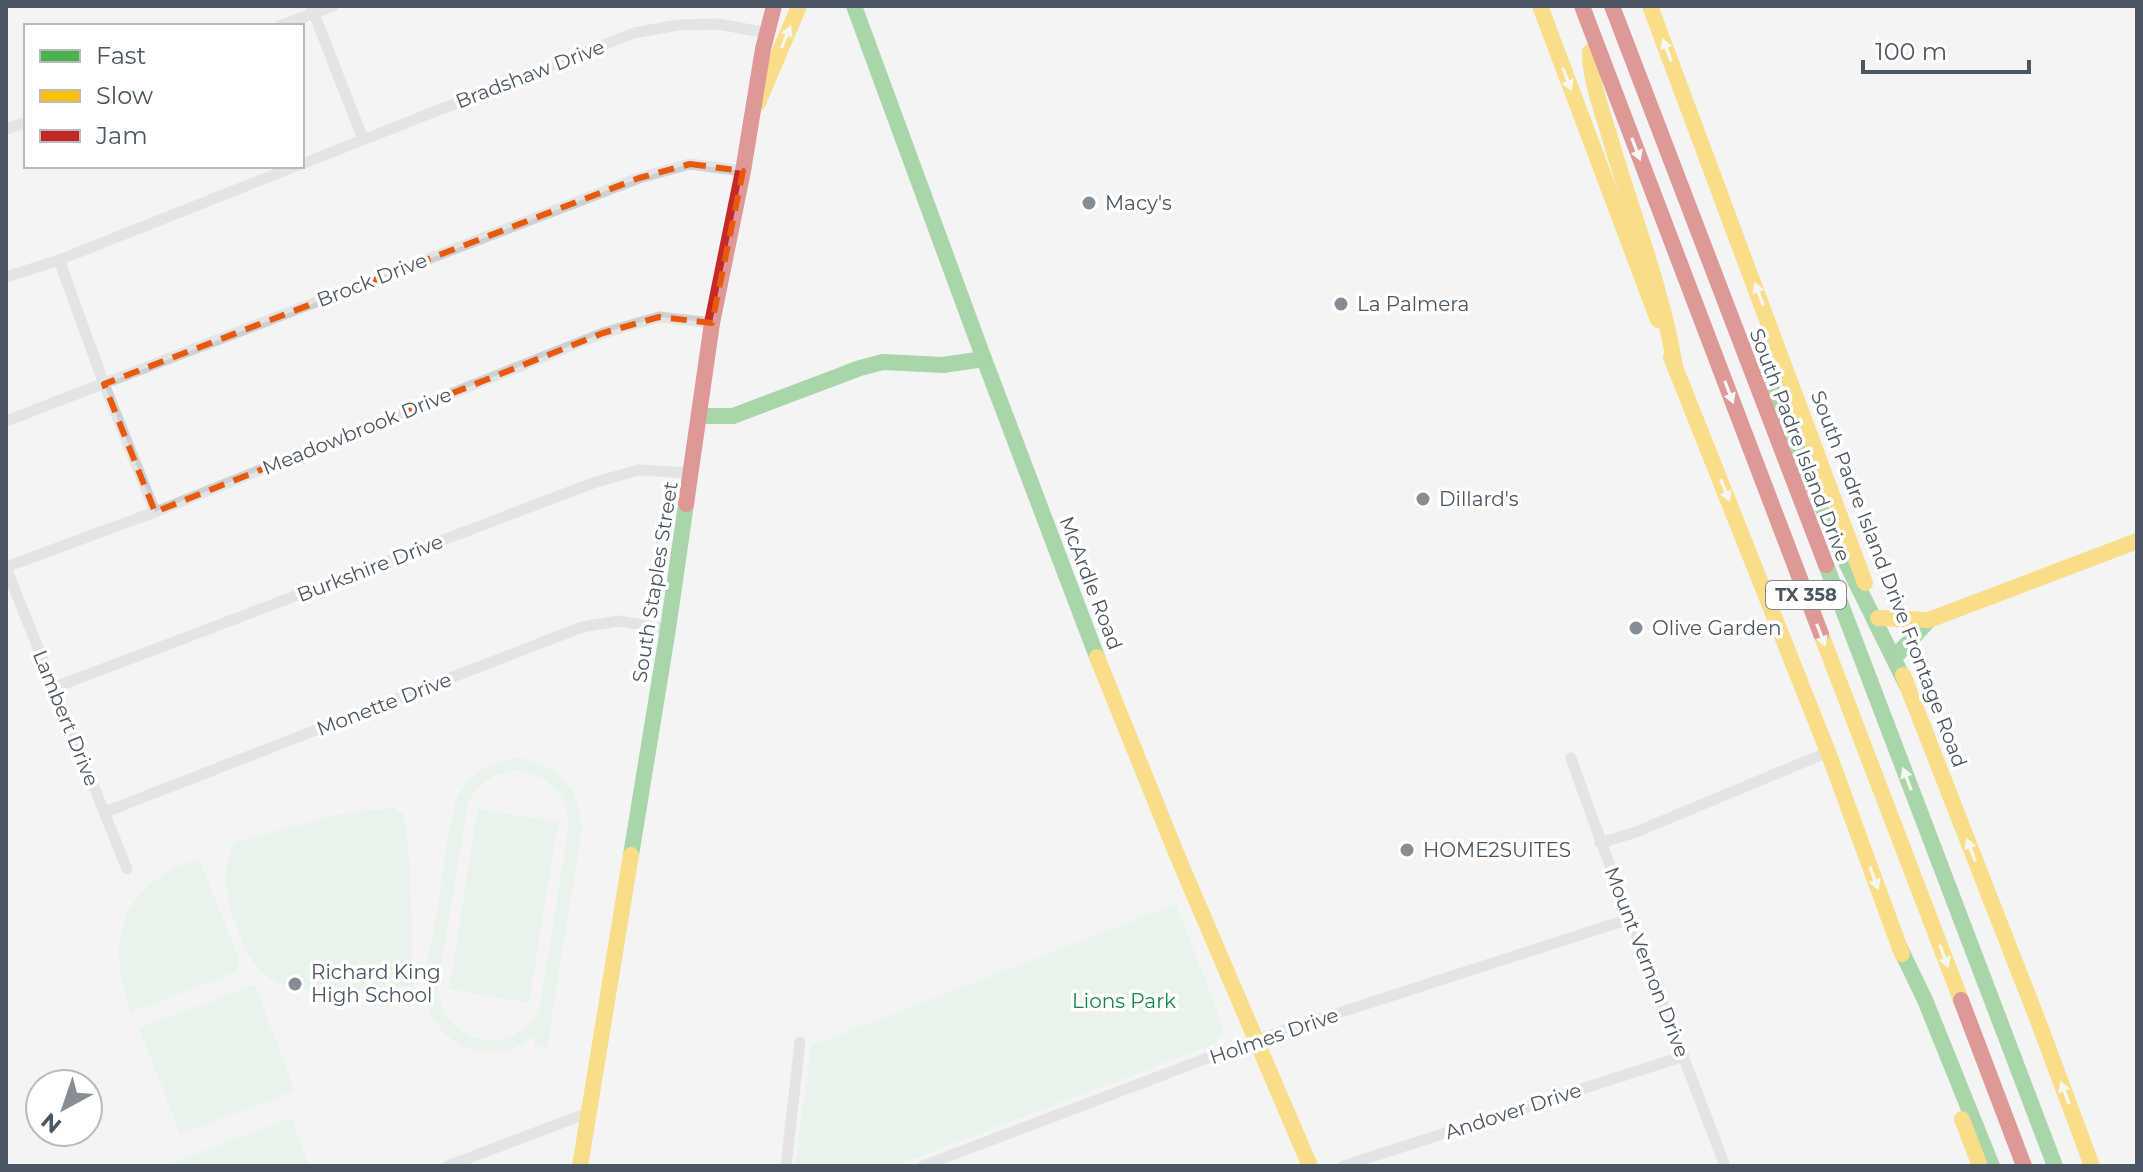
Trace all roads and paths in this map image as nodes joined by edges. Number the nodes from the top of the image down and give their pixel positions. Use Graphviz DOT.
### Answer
graph roads {
  1 [pos="333,6"];
  2 [pos="774,6"];
  3 [pos="799,6"];
  4 [pos="854,6"];
  5 [pos="1540,6"];
  6 [pos="1582,6"];
  7 [pos="1612,6"];
  8 [pos="1650,6"];
  9 [pos="313,10"];
  10 [pos="284,24"];
  11 [pos="1588,24"];
  12 [pos="767,33"];
  13 [pos="752,119"];
  14 [pos="363,139"];
  15 [pos="304,163"];
  16 [pos="291,168"];
  17 [pos="743,171"];
  18 [pos="59,260"];
  19 [pos="6,277"];
  20 [pos="1722,296"];
  21 [pos="712,323"];
  22 [pos="984,359"];
  23 [pos="1675,366"];
  24 [pos="104,384"];
  25 [pos="700,416"];
  26 [pos="6,421"];
  27 [pos="692,473"];
  28 [pos="155,512"];
  29 [pos="2137,541"];
  30 [pos="6,567"];
  31 [pos="1878,618"];
  32 [pos="1929,620"];
  33 [pos="668,629"];
  34 [pos="1896,656"];
  35 [pos="1907,686"];
  36 [pos="53,688"];
  37 [pos="1828,752"];
  38 [pos="1571,758"];
  39 [pos="105,812"];
  40 [pos="1600,843"];
  41 [pos="127,869"];
  42 [pos="1629,919"];
  43 [pos="1899,946"];
  44 [pos="1255,1040"];
  45 [pos="800,1042"];
  46 [pos="1684,1056"];
  47 [pos="590,1112"];
  48 [pos="448,1166"];
  49 [pos="580,1166"];
  50 [pos="786,1166"];
  51 [pos="923,1166"];
  52 [pos="1310,1166"];
  53 [pos="1343,1166"];
  54 [pos="1725,1166"];
  55 [pos="1980,1166"];
  56 [pos="1992,1166"];
  57 [pos="2024,1166"];
  58 [pos="2055,1166"];
  59 [pos="2092,1166"];
  1 -- 9 [label="street"];
  2 -- 12 [label="main road, South Staples Street"];
  13 -- 3 [label="main road, one-way"];
  4 -- 22 [label="main road, McArdle Road"];
  5 -- 23 [label="main road, one-way"];
  6 -- 11 [label="main road, TX 358"];
  7 -- 20 [label="main road, South Padre Island Drive / TX 358"];
  31 -- 8 [label="main road, South Padre Island Drive Frontage Road, one-way"];
  9 -- 10 [label="street"];
  9 -- 14 [label="street"];
  11 -- 23 [label="main road"];
  11 -- 57 [label="main road, TX 358, one-way"];
  12 -- 13 [label="main road, South Staples Street"];
  12 -- 14 [label="street, Bradshaw Drive"];
  13 -- 17 [label="main road, South Staples Street"];
  14 -- 15 [label="street, Bradshaw Drive"];
  16 -- 18 [label="street"];
  17 -- 21 [label="main road, South Staples Street"];
  17 -- 24 [label="street, Brock Drive"];
  18 -- 19 [label="street"];
  18 -- 24 [label="street"];
  20 -- 35 [label="main road"];
  58 -- 20 [label="main road, South Padre Island Drive / TX 358, one-way"];
  21 -- 25 [label="main road, South Staples Street"];
  21 -- 28 [label="street, Meadowbrook Drive"];
  22 -- 25 [label="main road"];
  22 -- 44 [label="main road, McArdle Road"];
  23 -- 37 [label="main road, one-way"];
  24 -- 26 [label="street, Brock Drive"];
  24 -- 28 [label="street"];
  25 -- 27 [label="main road, South Staples Street"];
  27 -- 33 [label="main road, South Staples Street"];
  27 -- 36 [label="street, Burkshire Drive"];
  28 -- 30 [label="street, Meadowbrook Drive"];
  29 -- 32 [label="main road"];
  30 -- 36 [label="street, Lambert Drive"];
  31 -- 32 [label="main road"];
  31 -- 34 [label="main road, South Padre Island Drive Frontage Road"];
  32 -- 34 [label="main road"];
  33 -- 39 [label="street, Monette Drive"];
  33 -- 47 [label="main road, South Staples Street"];
  34 -- 35 [label="main road, South Padre Island Drive Frontage Road"];
  59 -- 35 [label="main road, South Padre Island Drive Frontage Road, one-way"];
  36 -- 39 [label="street, Lambert Drive"];
  37 -- 40 [label="street"];
  37 -- 43 [label="main road, one-way"];
  38 -- 40 [label="street, Mount Vernon Drive"];
  39 -- 41 [label="street, Lambert Drive"];
  40 -- 42 [label="street, Mount Vernon Drive"];
  42 -- 44 [label="street, Holmes Drive"];
  42 -- 46 [label="street, Mount Vernon Drive"];
  43 -- 55 [label="main road"];
  43 -- 56 [label="main road"];
  44 -- 51 [label="street, Holmes Drive"];
  44 -- 52 [label="main road, McArdle Road"];
  45 -- 50 [label="street"];
  46 -- 53 [label="street, Andover Drive"];
  46 -- 54 [label="street, Mount Vernon Drive"];
  47 -- 48 [label="street"];
  47 -- 49 [label="main road, South Staples Street"];
}
